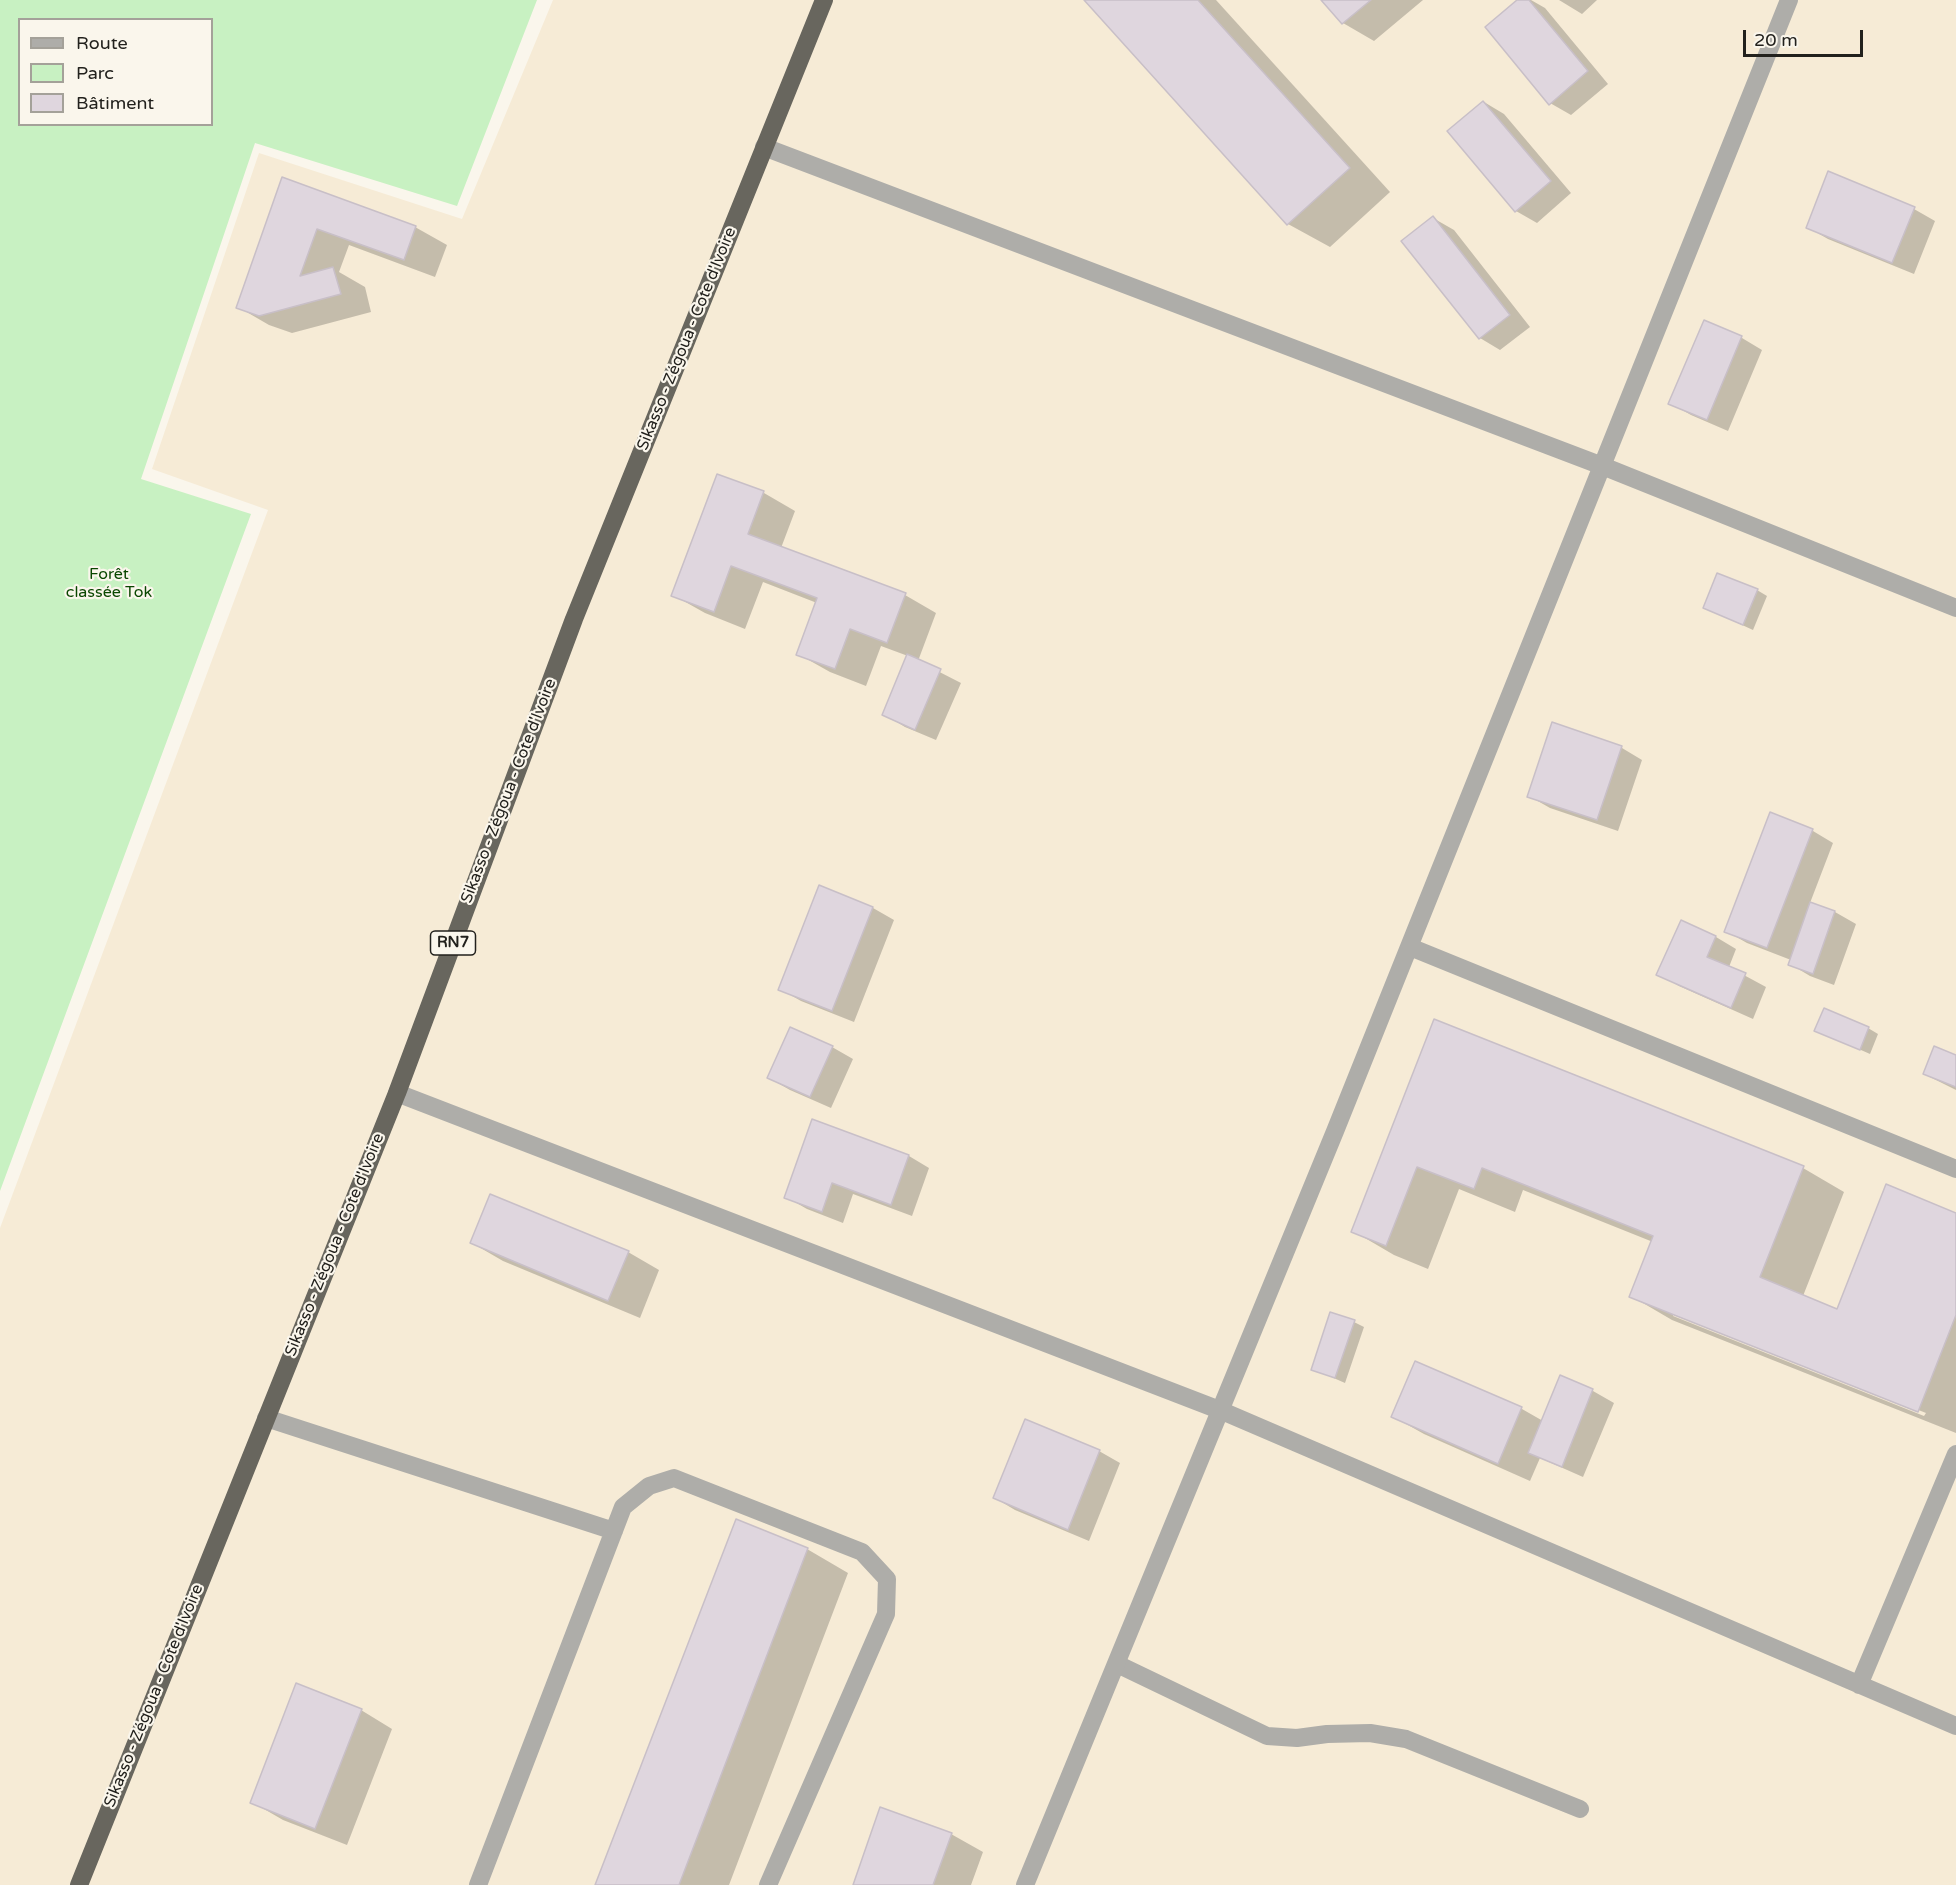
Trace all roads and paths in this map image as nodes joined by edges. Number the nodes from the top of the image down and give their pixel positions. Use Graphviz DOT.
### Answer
graph roads {
  1 [pos="824,0"];
  2 [pos="1789,0"];
  3 [pos="764,147"];
  4 [pos="1605,467"];
  5 [pos="1956,608"];
  6 [pos="1410,946"];
  7 [pos="397,1093"];
  8 [pos="1956,1169"];
  9 [pos="1222,1411"];
  10 [pos="266,1418"];
  11 [pos="1956,1454"];
  12 [pos="614,1531"];
  13 [pos="1117,1664"];
  14 [pos="1859,1685"];
  15 [pos="1956,1726"];
  16 [pos="1580,1809"];
  17 [pos="78,1885"];
  18 [pos="478,1885"];
  19 [pos="768,1885"];
  20 [pos="1025,1885"];
  1 -- 3 [label="highway, Sikasso - Zégoua - Cote d'Ivoire / RN7"];
  2 -- 4 [label="street"];
  3 -- 4 [label="street"];
  3 -- 7 [label="highway, Sikasso - Zégoua - Cote d'Ivoire / RN7"];
  4 -- 5 [label="street"];
  4 -- 6 [label="street"];
  6 -- 8 [label="street"];
  6 -- 9 [label="street"];
  7 -- 9 [label="street"];
  7 -- 10 [label="highway, Sikasso - Zégoua - Cote d'Ivoire / RN7"];
  9 -- 13 [label="street"];
  9 -- 14 [label="street"];
  10 -- 12 [label="street"];
  10 -- 17 [label="highway, Sikasso - Zégoua - Cote d'Ivoire / RN7"];
  11 -- 14 [label="street"];
  12 -- 18 [label="street"];
  12 -- 19 [label="street"];
  13 -- 16 [label="street"];
  13 -- 20 [label="street"];
  14 -- 15 [label="street"];
}
